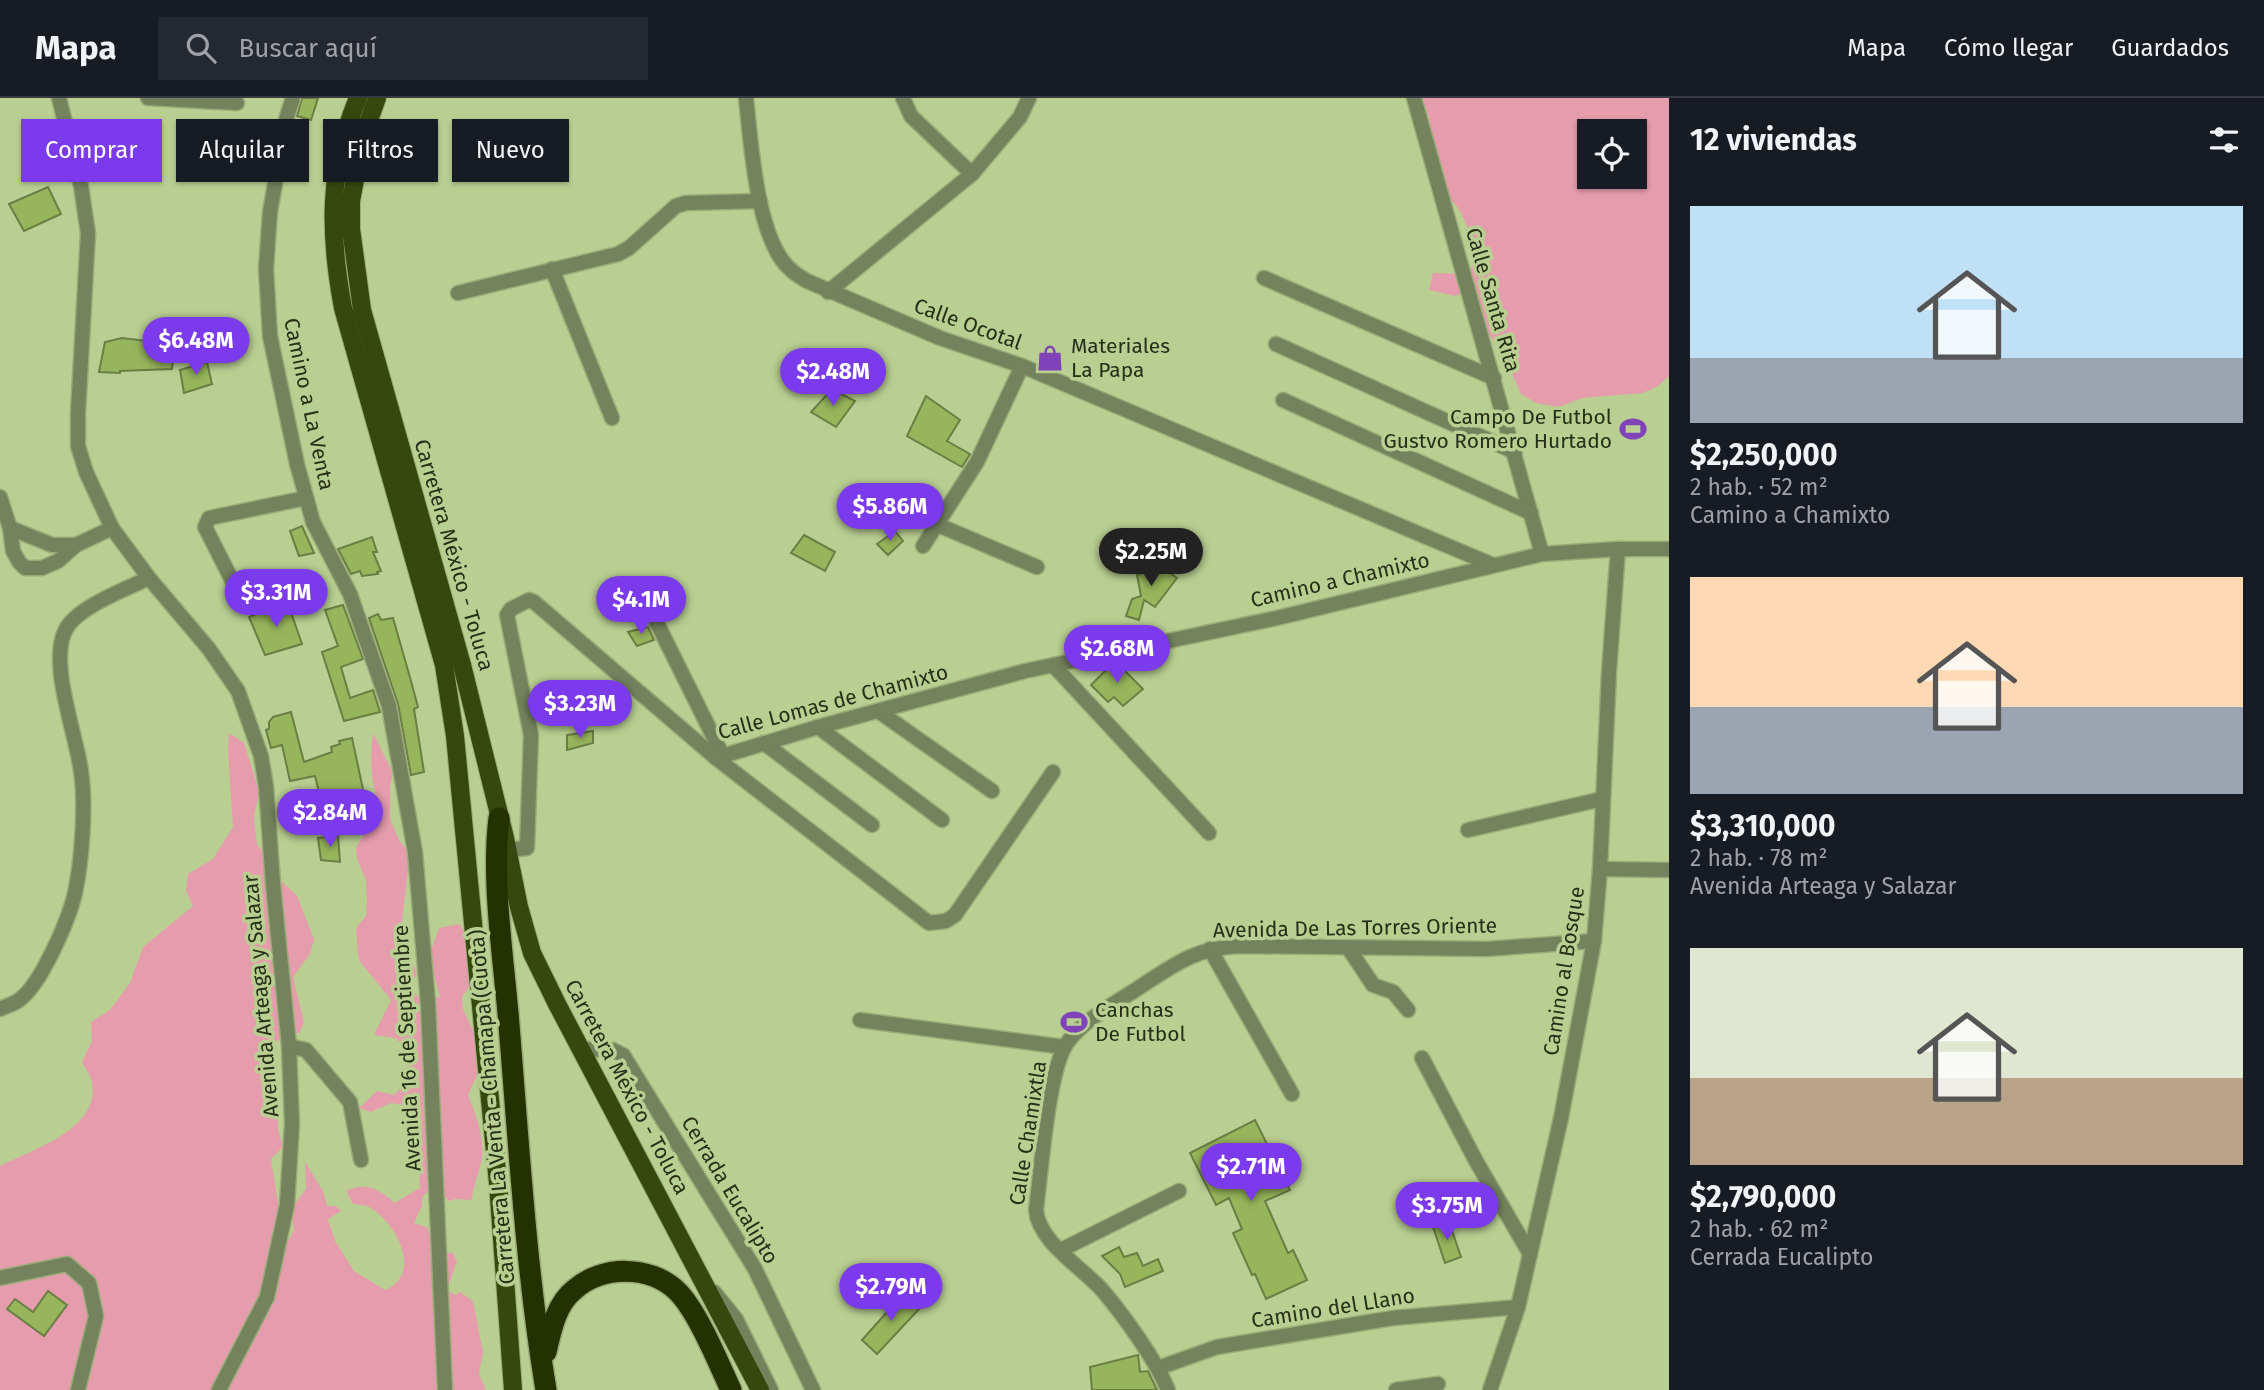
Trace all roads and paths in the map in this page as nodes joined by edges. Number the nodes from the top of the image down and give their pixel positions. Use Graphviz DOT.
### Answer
graph roads {
  1 [pos="59,98"];
  2 [pos="149,98"];
  3 [pos="293,98"];
  4 [pos="358,98"];
  5 [pos="377,98"];
  6 [pos="746,98"];
  7 [pos="903,98"];
  8 [pos="1029,98"];
  9 [pos="1414,98"];
  10 [pos="237,103"];
  11 [pos="972,174"];
  12 [pos="760,201"];
  13 [pos="552,269"];
  14 [pos="1264,278"];
  15 [pos="828,292"];
  16 [pos="458,293"];
  17 [pos="1276,344"];
  18 [pos="1022,366"];
  19 [pos="1494,378"];
  20 [pos="1283,400"];
  21 [pos="612,418"];
  22 [pos="1515,452"];
  23 [pos="0,497"];
  24 [pos="306,498"];
  25 [pos="1531,513"];
  26 [pos="938,525"];
  27 [pos="10,528"];
  28 [pos="112,528"];
  29 [pos="76,545"];
  30 [pos="923,546"];
  31 [pos="1618,549"];
  32 [pos="1669,549"];
  33 [pos="1542,554"];
  34 [pos="1493,565"];
  35 [pos="1037,567"];
  36 [pos="149,578"];
  37 [pos="241,598"];
  38 [pos="647,603"];
  39 [pos="1054,665"];
  40 [pos="1025,671"];
  41 [pos="389,706"];
  42 [pos="878,711"];
  43 [pos="818,727"];
  44 [pos="764,743"];
  45 [pos="720,757"];
  46 [pos="1053,772"];
  47 [pos="992,791"];
  48 [pos="1602,799"];
  49 [pos="499,818"];
  50 [pos="942,820"];
  51 [pos="872,825"];
  52 [pos="1468,830"];
  53 [pos="1209,833"];
  54 [pos="507,850"];
  55 [pos="1600,869"];
  56 [pos="1669,870"];
  57 [pos="1594,941"];
  58 [pos="1210,949"];
  59 [pos="1349,949"];
  60 [pos="0,1009"];
  61 [pos="1408,1010"];
  62 [pos="860,1020"];
  63 [pos="289,1046"];
  64 [pos="1064,1047"];
  65 [pos="581,1049"];
  66 [pos="1422,1058"];
  67 [pos="1292,1094"];
  68 [pos="361,1160"];
  69 [pos="1179,1191"];
  70 [pos="1061,1250"];
  71 [pos="1530,1254"];
  72 [pos="0,1279"];
  73 [pos="702,1279"];
  74 [pos="1518,1307"];
  75 [pos="542,1368"];
  76 [pos="1157,1368"];
  77 [pos="1438,1384"];
  78 [pos="78,1390"];
  79 [pos="219,1390"];
  80 [pos="445,1390"];
  81 [pos="513,1390"];
  82 [pos="545,1390"];
  83 [pos="731,1390"];
  84 [pos="760,1390"];
  85 [pos="771,1390"];
  86 [pos="813,1390"];
  87 [pos="1168,1390"];
  88 [pos="1396,1390"];
  89 [pos="1490,1390"];
  1 -- 28 [label="street, Avenida Arteaga y Salazar"];
  2 -- 10 [label="street"];
  3 -- 24 [label="street, Camino a La Venta"];
  4 -- 81 [label="main road, Carretera México - Toluca"];
  5 -- 49 [label="main road, Carretera México - Toluca"];
  6 -- 12 [label="street, Calle Ocotal"];
  7 -- 11 [label="street"];
  8 -- 11 [label="street"];
  9 -- 19 [label="street, Calle Santa Rita"];
  11 -- 15 [label="street"];
  12 -- 13 [label="street"];
  12 -- 15 [label="street, Calle Ocotal"];
  13 -- 16 [label="street"];
  13 -- 21 [label="street"];
  14 -- 19 [label="street"];
  15 -- 18 [label="street, Calle Ocotal"];
  17 -- 22 [label="street"];
  18 -- 26 [label="street"];
  18 -- 34 [label="street, Calle Ocotal"];
  19 -- 22 [label="street, Calle Santa Rita"];
  20 -- 25 [label="street"];
  22 -- 25 [label="street, Calle Santa Rita"];
  23 -- 27 [label="street"];
  24 -- 37 [label="street"];
  24 -- 41 [label="street, Camino a La Venta"];
  25 -- 33 [label="street, Calle Santa Rita"];
  26 -- 30 [label="street"];
  26 -- 35 [label="street"];
  27 -- 29 [label="street"];
  27 -- 29 [label="street"];
  28 -- 29 [label="street"];
  28 -- 36 [label="street, Avenida Arteaga y Salazar"];
  31 -- 32 [label="street, Camino a Chamixto"];
  31 -- 33 [label="street, Camino a Chamixto"];
  31 -- 48 [label="street, Camino al Bosque"];
  33 -- 34 [label="street, Camino a Chamixto"];
  34 -- 39 [label="street, Camino a Chamixto"];
  36 -- 60 [label="street"];
  36 -- 63 [label="street, Avenida Arteaga y Salazar"];
  38 -- 45 [label="street"];
  39 -- 40 [label="street, Camino a Chamixto"];
  39 -- 53 [label="street"];
  40 -- 42 [label="street, Calle Lomas de Chamixto"];
  41 -- 80 [label="street, Avenida 16 de Septiembre"];
  42 -- 43 [label="street, Calle Lomas de Chamixto"];
  42 -- 47 [label="street"];
  43 -- 44 [label="street, Calle Lomas de Chamixto"];
  43 -- 50 [label="street"];
  44 -- 45 [label="street, Calle Lomas de Chamixto"];
  44 -- 51 [label="street"];
  45 -- 46 [label="street"];
  45 -- 54 [label="street, Calle Lomas de Chamixto"];
  48 -- 52 [label="street"];
  48 -- 55 [label="street, Camino al Bosque"];
  49 -- 54 [label="main road, Carretera México - Toluca"];
  49 -- 75 [label="highway, Carretera La Venta - Chamapa (Cuota)"];
  54 -- 65 [label="main road, Carretera México - Toluca"];
  55 -- 56 [label="street"];
  55 -- 57 [label="street, Camino al Bosque"];
  57 -- 59 [label="street, Avenida De Las Torres Oriente"];
  57 -- 71 [label="street, Camino al Bosque"];
  58 -- 59 [label="street, Avenida De Las Torres Oriente"];
  58 -- 64 [label="street, Avenida De Las Torres Oriente"];
  58 -- 67 [label="street"];
  59 -- 61 [label="street"];
  62 -- 64 [label="street"];
  63 -- 68 [label="street"];
  63 -- 79 [label="street, Avenida Arteaga y Salazar"];
  64 -- 70 [label="street, Calle Chamixtla"];
  65 -- 73 [label="main road, Carretera México - Toluca"];
  65 -- 86 [label="street, Cerrada Eucalipto"];
  66 -- 71 [label="street"];
  69 -- 70 [label="street"];
  70 -- 76 [label="street, Calle Chamixtla"];
  71 -- 74 [label="street, Camino al Bosque"];
  72 -- 78 [label="street"];
  73 -- 84 [label="main road, Carretera México - Toluca"];
  73 -- 85 [label="street"];
  74 -- 76 [label="street, Camino del Llano"];
  74 -- 89 [label="street, Camino al Bosque"];
  75 -- 82 [label="highway, Carretera La Venta - Chamapa (Cuota)"];
  75 -- 83 [label="highway"];
  76 -- 87 [label="street, Calle Chamixtla"];
  77 -- 88 [label="street"];
}
